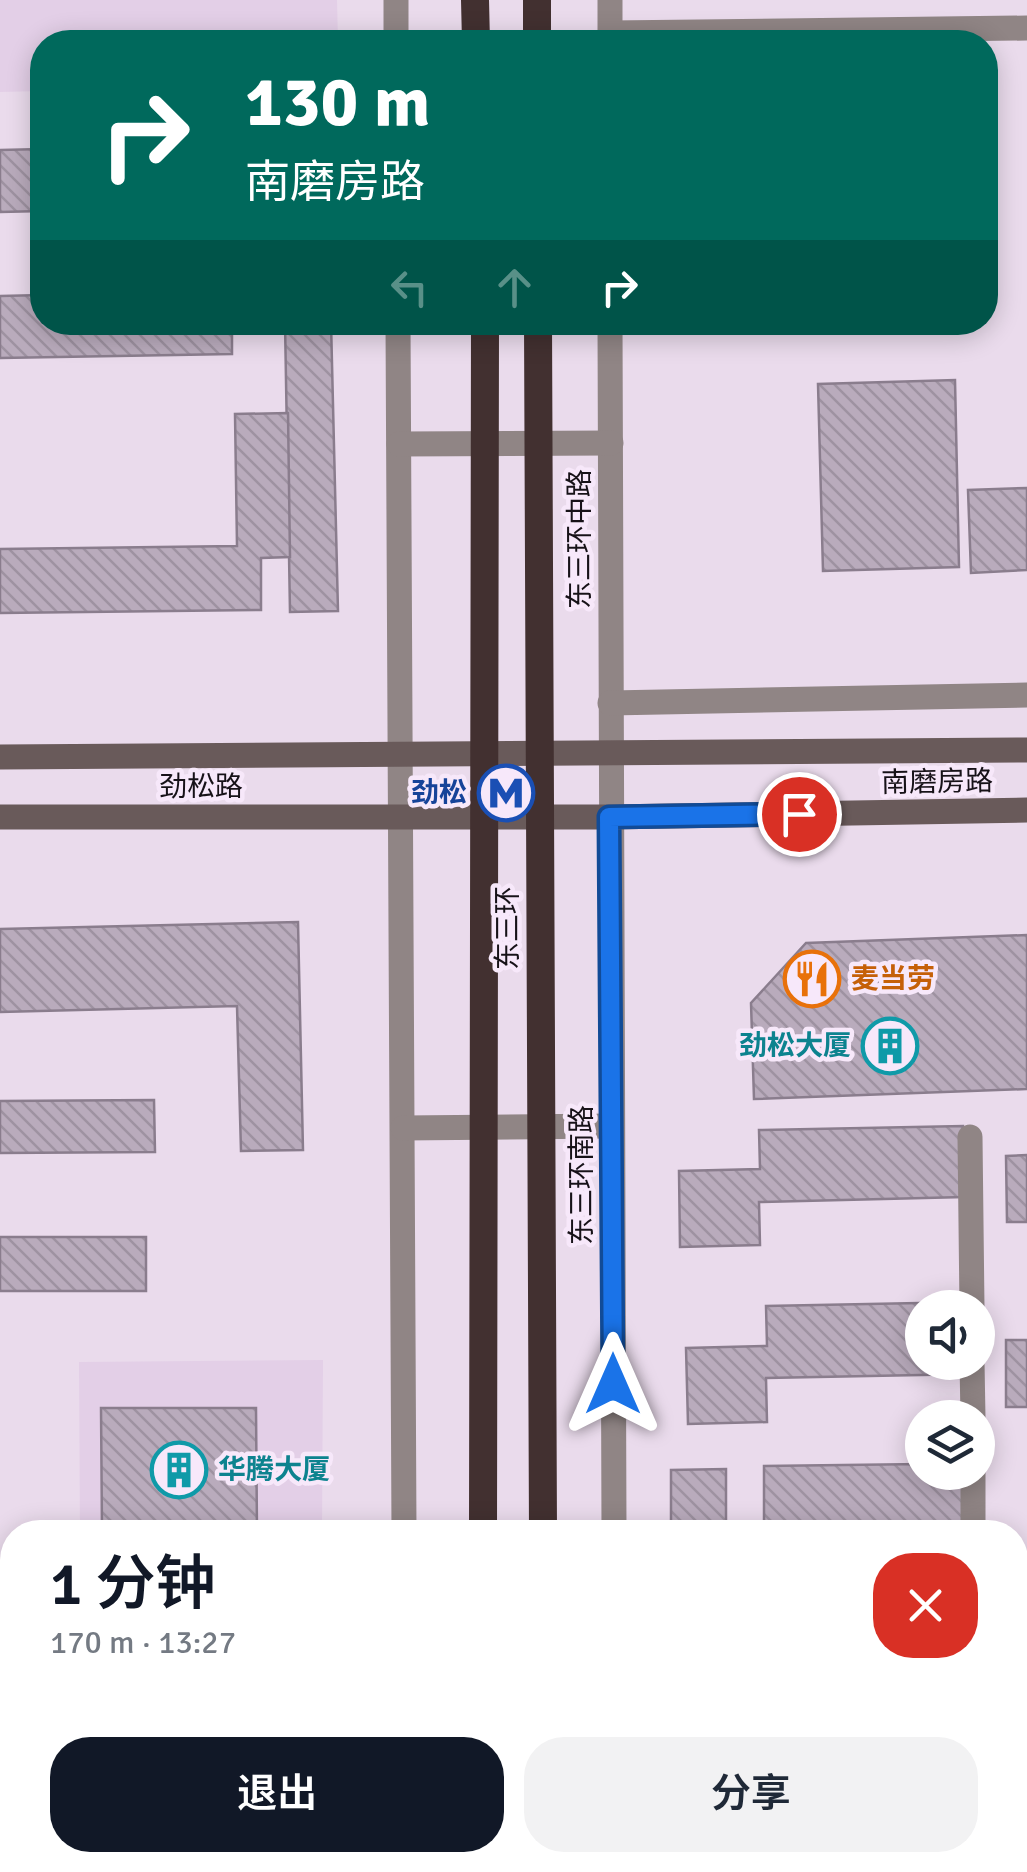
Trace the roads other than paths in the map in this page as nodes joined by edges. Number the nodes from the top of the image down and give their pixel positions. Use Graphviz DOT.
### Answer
graph roads {
  1 [pos="396,0"];
  2 [pos="475,0"];
  3 [pos="537,0"];
  4 [pos="610,0"];
  5 [pos="1027,28"];
  6 [pos="396,30"];
  7 [pos="476,30"];
  8 [pos="537,30"];
  9 [pos="610,30"];
  10 [pos="944,30"];
  11 [pos="398,335"];
  12 [pos="485,335"];
  13 [pos="538,335"];
  14 [pos="610,335"];
  15 [pos="610,443"];
  16 [pos="399,444"];
  17 [pos="1027,695"];
  18 [pos="610,703"];
  19 [pos="1027,750"];
  20 [pos="401,755"];
  21 [pos="610,756"];
  22 [pos="0,757"];
  23 [pos="1027,810"];
  24 [pos="0,817"];
  25 [pos="609,817"];
  26 [pos="402,818"];
  27 [pos="611,1126"];
  28 [pos="403,1128"];
  29 [pos="970,1137"];
  30 [pos="972,1290"];
  31 [pos="973,1490"];
  32 [pos="404,1520"];
  33 [pos="483,1520"];
  34 [pos="543,1520"];
  35 [pos="614,1520"];
  36 [pos="974,1520"];
  1 -- 6 [label="street"];
  2 -- 7 [label="highway"];
  3 -- 8 [label="highway"];
  4 -- 9 [label="street"];
  5 -- 10 [label="street"];
  11 -- 16 [label="street"];
  12 -- 33 [label="highway, 东三环"];
  13 -- 34 [label="highway, 东三环"];
  14 -- 15 [label="street, 东三环中路"];
  15 -- 16 [label="street"];
  15 -- 18 [label="street, 东三环中路"];
  16 -- 20 [label="street"];
  17 -- 18 [label="street"];
  18 -- 21 [label="street, 东三环中路"];
  19 -- 21 [label="main road, 南磨房路"];
  20 -- 21 [label="main road, 南磨房路"];
  20 -- 22 [label="main road, 劲松路"];
  20 -- 26 [label="street"];
  21 -- 25 [label="street, 东三环南路"];
  23 -- 25 [label="main road, 南磨房路"];
  24 -- 26 [label="main road, 劲松路"];
  25 -- 26 [label="main road, 南磨房路"];
  25 -- 27 [label="street, 东三环南路"];
  26 -- 28 [label="street"];
  27 -- 28 [label="street"];
  27 -- 35 [label="street, 东三环南路"];
  28 -- 32 [label="street"];
  29 -- 30 [label="street"];
  31 -- 36 [label="street"];
}
